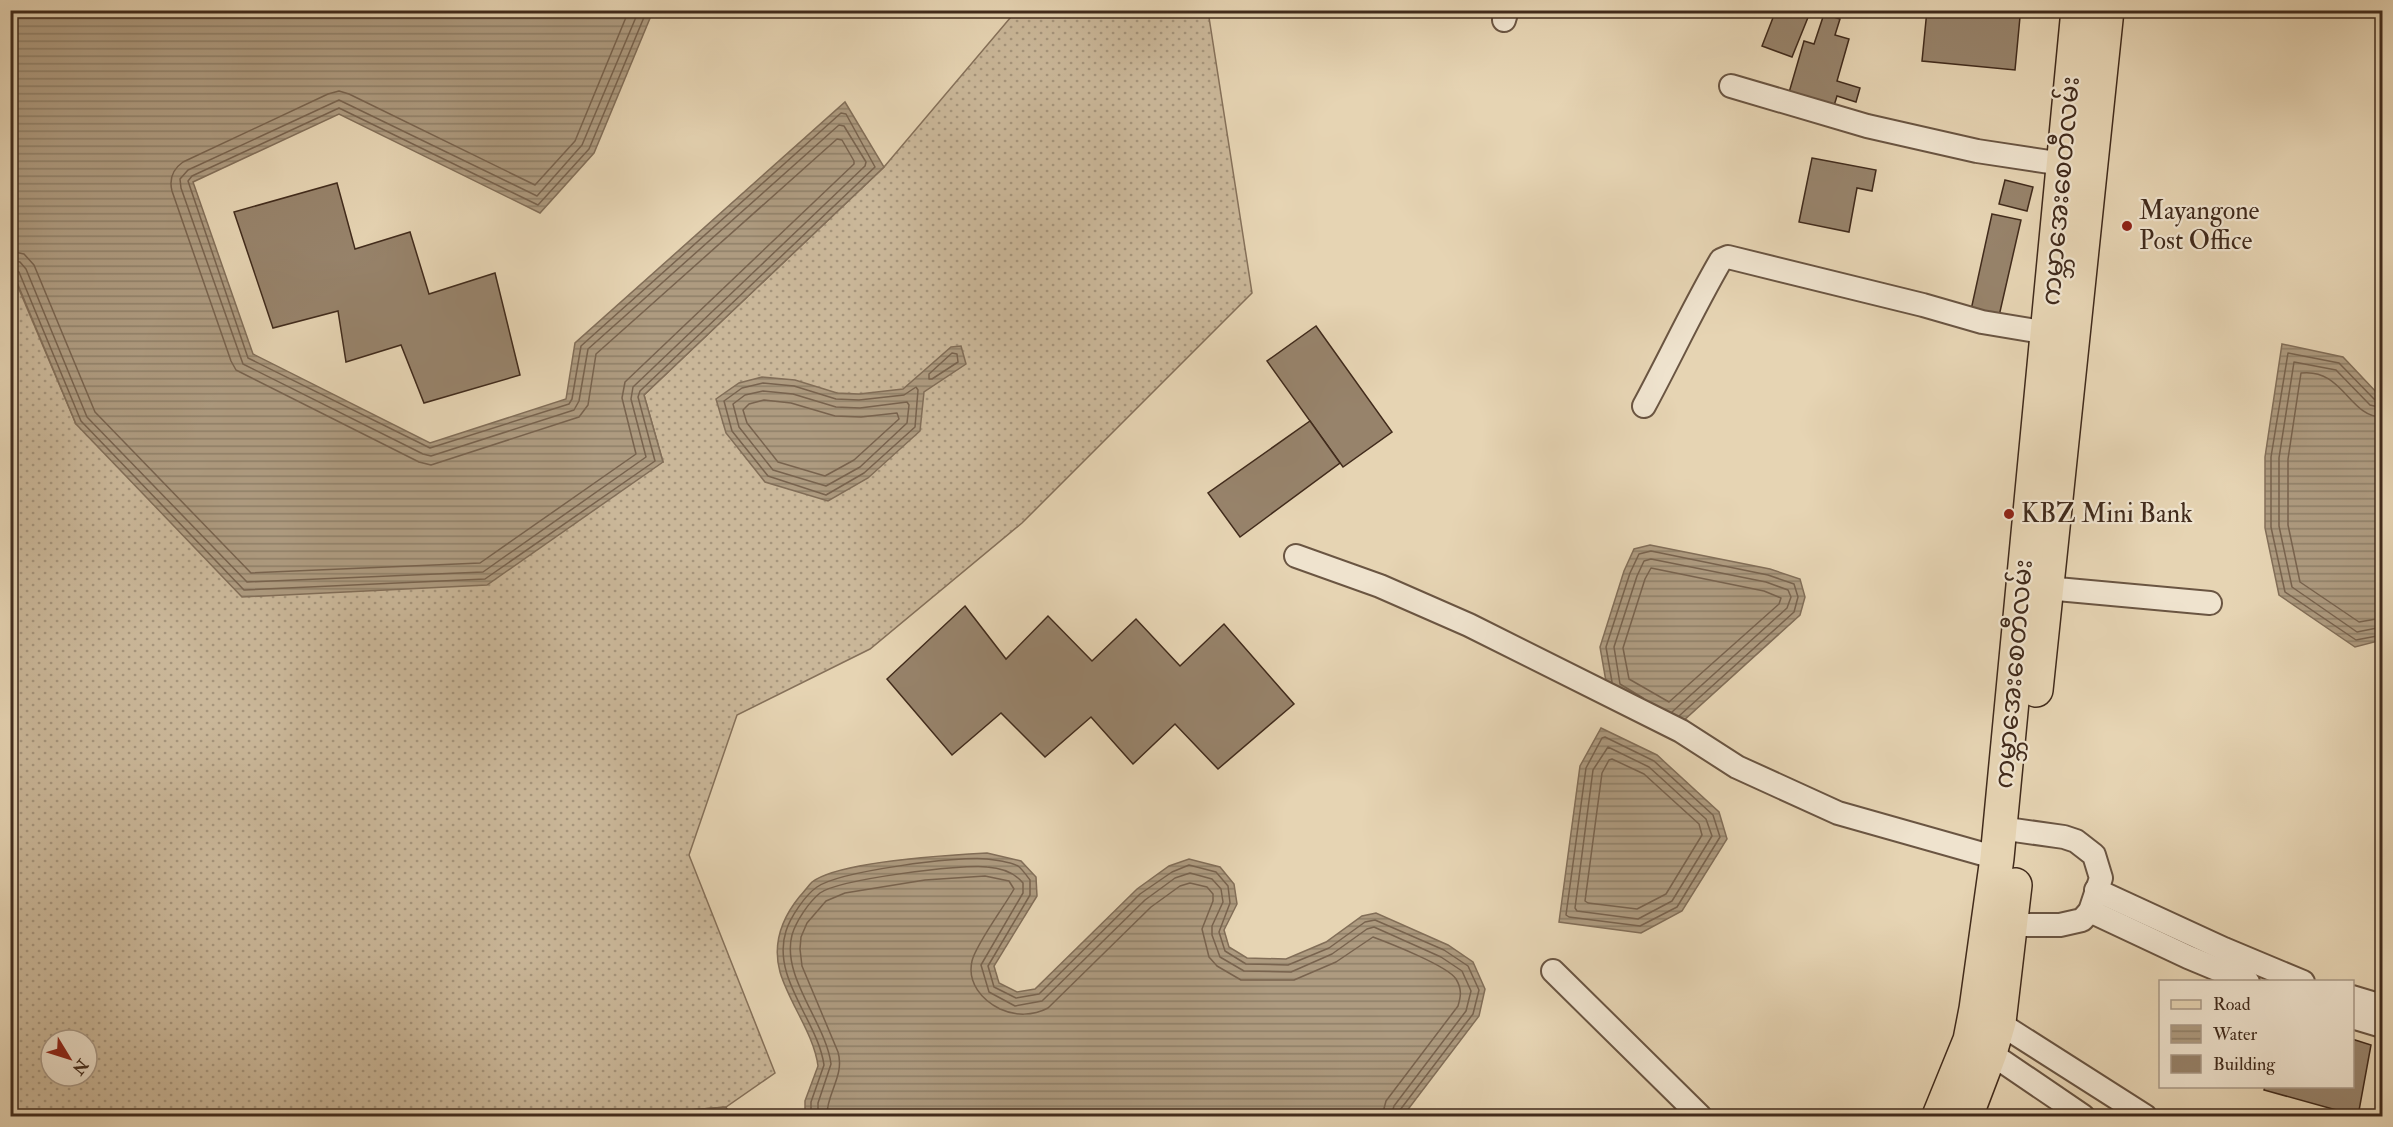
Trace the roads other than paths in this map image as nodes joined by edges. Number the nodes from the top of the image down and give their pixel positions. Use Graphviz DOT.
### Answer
graph roads {
  1 [pos="2078,10"];
  2 [pos="2107,10"];
  3 [pos="2087,64"];
  4 [pos="1731,86"];
  5 [pos="2063,164"];
  6 [pos="2058,317"];
  7 [pos="1644,406"];
  8 [pos="1296,556"];
  9 [pos="2037,598"];
  10 [pos="2210,603"];
  11 [pos="2006,838"];
  12 [pos="2093,900"];
  13 [pos="2011,925"];
  14 [pos="1553,971"];
  15 [pos="2246,980"];
  16 [pos="2300,980"];
  17 [pos="2354,998"];
  18 [pos="2382,1006"];
  19 [pos="2354,1018"];
  20 [pos="2382,1026"];
  21 [pos="1984,1031"];
  22 [pos="1700,1116"];
  23 [pos="1939,1116"];
  24 [pos="1966,1116"];
  25 [pos="2083,1116"];
  26 [pos="2145,1116"];
  1 -- 3 [label="main road, ကမ္ဘာအေးစေတီလမ်း"];
  2 -- 3 [label="main road, ကမ္ဘာအေးစေတီလမ်း"];
  3 -- 5 [label="main road, ကမ္ဘာအေးစေတီလမ်း"];
  3 -- 6 [label="main road, ကမ္ဘာအေးစေတီလမ်း"];
  4 -- 5 [label="street"];
  5 -- 6 [label="main road, ကမ္ဘာအေးစေတီလမ်း"];
  6 -- 7 [label="street"];
  6 -- 9 [label="main road, ကမ္ဘာအေးစေတီလမ်း"];
  8 -- 11 [label="street"];
  9 -- 10 [label="street"];
  9 -- 11 [label="main road, ကမ္ဘာအေးစေတီလမ်း"];
  11 -- 12 [label="street"];
  11 -- 13 [label="main road, ကမ္ဘာအေးစေတီလမ်း"];
  11 -- 21 [label="main road, ကမ္ဘာအေးစေတီလမ်း"];
  12 -- 13 [label="street"];
  12 -- 15 [label="street"];
  12 -- 16 [label="street"];
  13 -- 21 [label="main road, ကမ္ဘာအေးစေတီလမ်း"];
  14 -- 22 [label="street"];
  17 -- 18 [label="street"];
  19 -- 20 [label="street"];
  21 -- 23 [label="main road, ကမ္ဘာအေးစေတီလမ်း"];
  21 -- 24 [label="main road, ကမ္ဘာအေးစေတီလမ်း"];
  21 -- 25 [label="street"];
  21 -- 26 [label="street"];
}
